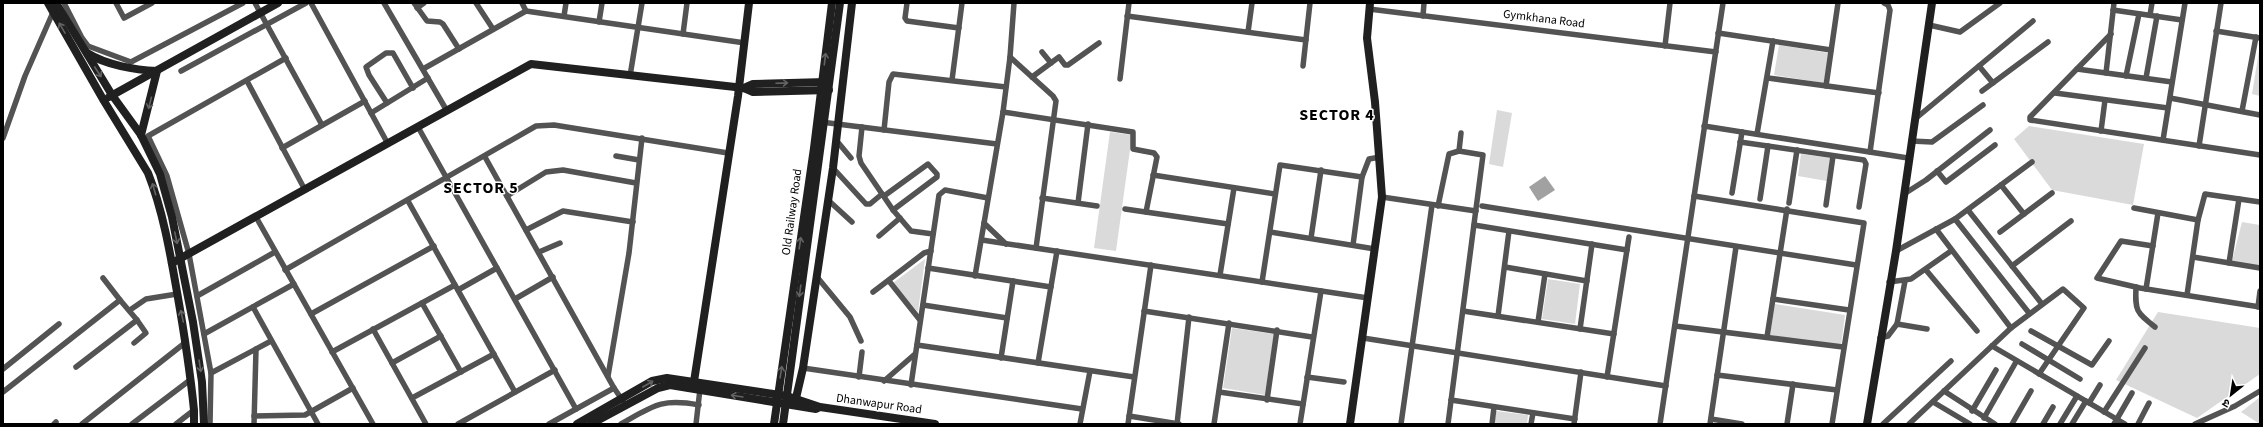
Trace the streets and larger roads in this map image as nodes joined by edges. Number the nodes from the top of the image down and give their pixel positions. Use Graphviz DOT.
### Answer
graph roads {
  1 [pos="116,3"];
  2 [pos="152,3"];
  3 [pos="243,3"];
  4 [pos="256,3"];
  5 [pos="278,3"];
  6 [pos="306,3"];
  7 [pos="311,3"];
  8 [pos="384,3"];
  9 [pos="424,3"];
  10 [pos="476,3"];
  11 [pos="522,3"];
  12 [pos="566,3"];
  13 [pos="602,3"];
  14 [pos="642,3"];
  15 [pos="687,3"];
  16 [pos="750,3"];
  17 [pos="832,3"];
  18 [pos="907,3"];
  19 [pos="962,3"];
  20 [pos="1014,3"];
  21 [pos="1129,3"];
  22 [pos="1252,3"];
  23 [pos="1310,3"];
  24 [pos="1424,3"];
  25 [pos="1670,3"];
  26 [pos="1723,3"];
  27 [pos="1838,3"];
  28 [pos="1884,3"];
  29 [pos="1932,3"];
  30 [pos="2000,3"];
  31 [pos="2114,3"];
  32 [pos="2152,3"];
  33 [pos="2185,3"];
  34 [pos="2221,3"];
  35 [pos="56,5"];
  36 [pos="416,5"];
  37 [pos="840,5"];
  38 [pos="852,5"];
  39 [pos="1370,6"];
  40 [pos="2113,10"];
  41 [pos="526,11"];
  42 [pos="261,12"];
  43 [pos="2139,14"];
  44 [pos="2150,15"];
  45 [pos="564,16"];
  46 [pos="1127,16"];
  47 [pos="1423,16"];
  48 [pos="2157,16"];
  49 [pos="2182,20"];
  50 [pos="2033,21"];
  51 [pos="599,22"];
  52 [pos="267,24"];
  53 [pos="1929,25"];
  54 [pos="638,27"];
  55 [pos="959,28"];
  56 [pos="493,29"];
  57 [pos="2216,31"];
  58 [pos="1248,32"];
  59 [pos="1718,33"];
  60 [pos="683,34"];
  61 [pos="2111,34"];
  62 [pos="2258,38"];
  63 [pos="1306,40"];
  64 [pos="1773,41"];
  65 [pos="2048,42"];
  66 [pos="745,43"];
  67 [pos="1099,43"];
  68 [pos="1665,46"];
  69 [pos="459,49"];
  70 [pos="1832,50"];
  71 [pos="84,52"];
  72 [pos="1042,52"];
  73 [pos="1716,52"];
  74 [pos="1010,57"];
  75 [pos="286,58"];
  76 [pos="1051,63"];
  77 [pos="1303,66"];
  78 [pos="1979,66"];
  79 [pos="423,69"];
  80 [pos="2077,70"];
  81 [pos="157,71"];
  82 [pos="181,71"];
  83 [pos="2106,73"];
  84 [pos="630,76"];
  85 [pos="2126,76"];
  86 [pos="1032,77"];
  87 [pos="428,78"];
  88 [pos="1768,78"];
  89 [pos="2146,78"];
  90 [pos="1120,79"];
  91 [pos="952,80"];
  92 [pos="246,81"];
  93 [pos="2172,82"];
  94 [pos="1993,83"];
  95 [pos="826,86"];
  96 [pos="1826,86"];
  97 [pos="1006,87"];
  98 [pos="413,88"];
  99 [pos="742,88"];
  100 [pos="1982,91"];
  101 [pos="1879,93"];
  102 [pos="2055,93"];
  103 [pos="112,96"];
  104 [pos="2170,98"];
  105 [pos="2105,100"];
  106 [pos="104,101"];
  107 [pos="365,101"];
  108 [pos="388,103"];
  109 [pos="1983,105"];
  110 [pos="2205,105"];
  111 [pos="2168,108"];
  112 [pos="448,111"];
  113 [pos="1003,112"];
  114 [pos="2242,112"];
  115 [pos="371,113"];
  116 [pos="2260,115"];
  117 [pos="1052,119"];
  118 [pos="1914,119"];
  119 [pos="821,122"];
  120 [pos="837,124"];
  121 [pos="1088,124"];
  122 [pos="322,125"];
  123 [pos="1704,126"];
  124 [pos="418,127"];
  125 [pos="862,127"];
  126 [pos="884,130"];
  127 [pos="1990,130"];
  128 [pos="2101,131"];
  129 [pos="1742,132"];
  130 [pos="1461,133"];
  131 [pos="1757,134"];
  132 [pos="141,135"];
  133 [pos="3,138"];
  134 [pos="642,138"];
  135 [pos="836,140"];
  136 [pos="2163,140"];
  137 [pos="1911,141"];
  138 [pos="1740,142"];
  139 [pos="388,144"];
  140 [pos="997,144"];
  141 [pos="1995,145"];
  142 [pos="1768,146"];
  143 [pos="2199,146"];
  144 [pos="282,148"];
  145 [pos="1797,150"];
  146 [pos="1459,151"];
  147 [pos="1870,152"];
  148 [pos="728,153"];
  149 [pos="2260,155"];
  150 [pos="616,156"];
  151 [pos="1834,156"];
  152 [pos="485,157"];
  153 [pos="1380,157"];
  154 [pos="850,158"];
  155 [pos="1908,158"];
  156 [pos="639,160"];
  157 [pos="2032,162"];
  158 [pos="833,168"];
  159 [pos="1321,170"];
  160 [pos="1937,171"];
  161 [pos="1153,175"];
  162 [pos="1362,177"];
  163 [pos="447,179"];
  164 [pos="636,183"];
  165 [pos="2001,185"];
  166 [pos="1234,188"];
  167 [pos="305,190"];
  168 [pos="1732,193"];
  169 [pos="2052,193"];
  170 [pos="1275,194"];
  171 [pos="1904,194"];
  172 [pos="883,195"];
  173 [pos="507,196"];
  174 [pos="1694,196"];
  175 [pos="1382,197"];
  176 [pos="988,198"];
  177 [pos="1042,198"];
  178 [pos="1760,199"];
  179 [pos="2239,199"];
  180 [pos="828,200"];
  181 [pos="408,201"];
  182 [pos="2260,202"];
  183 [pos="1078,203"];
  184 [pos="1789,203"];
  185 [pos="1435,205"];
  186 [pos="1826,205"];
  187 [pos="1097,206"];
  188 [pos="1482,206"];
  189 [pos="1859,207"];
  190 [pos="2134,208"];
  191 [pos="1125,209"];
  192 [pos="1787,209"];
  193 [pos="893,210"];
  194 [pos="1968,210"];
  195 [pos="1476,211"];
  196 [pos="1146,212"];
  197 [pos="2158,213"];
  198 [pos="2024,214"];
  199 [pos="256,217"];
  200 [pos="900,218"];
  201 [pos="1955,219"];
  202 [pos="2198,220"];
  203 [pos="2071,221"];
  204 [pos="633,222"];
  205 [pos="852,222"];
  206 [pos="984,223"];
  207 [pos="1228,224"];
  208 [pos="1474,225"];
  209 [pos="1936,229"];
  210 [pos="526,230"];
  211 [pos="1509,231"];
  212 [pos="1270,232"];
  213 [pos="2000,232"];
  214 [pos="933,234"];
  215 [pos="879,236"];
  216 [pos="1629,237"];
  217 [pos="1311,238"];
  218 [pos="1688,239"];
  219 [pos="982,240"];
  220 [pos="560,243"];
  221 [pos="1006,244"];
  222 [pos="1592,244"];
  223 [pos="1353,245"];
  224 [pos="434,246"];
  225 [pos="2153,246"];
  226 [pos="1736,247"];
  227 [pos="1036,248"];
  228 [pos="1375,249"];
  229 [pos="1627,250"];
  230 [pos="1951,250"];
  231 [pos="931,251"];
  232 [pos="1056,251"];
  233 [pos="1896,251"];
  234 [pos="275,252"];
  235 [pos="539,252"];
  236 [pos="188,254"];
  237 [pos="1781,254"];
  238 [pos="2193,257"];
  239 [pos="180,258"];
  240 [pos="2229,263"];
  241 [pos="172,264"];
  242 [pos="1856,264"];
  243 [pos="1151,265"];
  244 [pos="2012,266"];
  245 [pos="1505,267"];
  246 [pos="497,268"];
  247 [pos="928,268"];
  248 [pos="2260,268"];
  249 [pos="285,270"];
  250 [pos="1926,270"];
  251 [pos="1545,274"];
  252 [pos="1220,275"];
  253 [pos="975,276"];
  254 [pos="552,277"];
  255 [pos="817,277"];
  256 [pos="103,278"];
  257 [pos="889,281"];
  258 [pos="1013,281"];
  259 [pos="1587,281"];
  260 [pos="1904,281"];
  261 [pos="1262,282"];
  262 [pos="1889,282"];
  263 [pos="294,284"];
  264 [pos="457,287"];
  265 [pos="1051,287"];
  266 [pos="2136,287"];
  267 [pos="2146,289"];
  268 [pos="1320,291"];
  269 [pos="2260,291"];
  270 [pos="873,292"];
  271 [pos="177,294"];
  272 [pos="2187,295"];
  273 [pos="197,296"];
  274 [pos="1368,298"];
  275 [pos="514,299"];
  276 [pos="1773,299"];
  277 [pos="120,300"];
  278 [pos="422,303"];
  279 [pos="2042,304"];
  280 [pos="923,305"];
  281 [pos="253,307"];
  282 [pos="2259,307"];
  283 [pos="130,310"];
  284 [pos="1849,310"];
  285 [pos="1144,311"];
  286 [pos="1463,311"];
  287 [pos="2028,313"];
  288 [pos="311,314"];
  289 [pos="1498,316"];
  290 [pos="1189,317"];
  291 [pos="1007,318"];
  292 [pos="137,320"];
  293 [pos="920,320"];
  294 [pos="1538,322"];
  295 [pos="1229,323"];
  296 [pos="59,324"];
  297 [pos="1897,324"];
  298 [pos="1675,326"];
  299 [pos="2155,327"];
  300 [pos="2011,328"];
  301 [pos="1580,329"];
  302 [pos="1927,329"];
  303 [pos="373,330"];
  304 [pos="1277,330"];
  305 [pos="1977,331"];
  306 [pos="2031,331"];
  307 [pos="1723,332"];
  308 [pos="204,334"];
  309 [pos="1614,334"];
  310 [pos="441,336"];
  311 [pos="1312,337"];
  312 [pos="1363,338"];
  313 [pos="1767,338"];
  314 [pos="1880,338"];
  315 [pos="861,340"];
  316 [pos="272,341"];
  317 [pos="186,342"];
  318 [pos="2109,342"];
  319 [pos="134,343"];
  320 [pos="2022,344"];
  321 [pos="917,345"];
  322 [pos="1412,346"];
  323 [pos="1992,346"];
  324 [pos="2057,346"];
  325 [pos="1843,347"];
  326 [pos="2145,348"];
  327 [pos="256,349"];
  328 [pos="332,352"];
  329 [pos="862,352"];
  330 [pos="1457,353"];
  331 [pos="494,354"];
  332 [pos="915,354"];
  333 [pos="1001,358"];
  334 [pos="2049,359"];
  335 [pos="1951,361"];
  336 [pos="2016,362"];
  337 [pos="392,363"];
  338 [pos="1038,363"];
  339 [pos="76,367"];
  340 [pos="3,369"];
  341 [pos="555,370"];
  342 [pos="1996,370"];
  343 [pos="1090,371"];
  344 [pos="461,372"];
  345 [pos="803,372"];
  346 [pos="1581,372"];
  347 [pos="212,373"];
  348 [pos="789,373"];
  349 [pos="2039,374"];
  350 [pos="1717,375"];
  351 [pos="608,376"];
  352 [pos="859,377"];
  353 [pos="1134,377"];
  354 [pos="1307,377"];
  355 [pos="1607,377"];
  356 [pos="2080,379"];
  357 [pos="190,380"];
  358 [pos="884,381"];
  359 [pos="1344,382"];
  360 [pos="1793,384"];
  361 [pos="911,385"];
  362 [pos="2100,385"];
  363 [pos="696,386"];
  364 [pos="1666,386"];
  365 [pos="353,388"];
  366 [pos="614,388"];
  367 [pos="1837,390"];
  368 [pos="1944,391"];
  369 [pos="2031,391"];
  370 [pos="2260,391"];
  371 [pos="3,392"];
  372 [pos="515,392"];
  373 [pos="1219,392"];
  374 [pos="2132,393"];
  375 [pos="2077,396"];
  376 [pos="412,398"];
  377 [pos="776,398"];
  378 [pos="796,398"];
  379 [pos="786,400"];
  380 [pos="1267,400"];
  381 [pos="1451,400"];
  382 [pos="624,402"];
  383 [pos="1933,402"];
  384 [pos="2087,402"];
  385 [pos="2150,403"];
  386 [pos="1303,404"];
  387 [pos="699,405"];
  388 [pos="820,407"];
  389 [pos="1494,407"];
  390 [pos="2053,407"];
  391 [pos="576,409"];
  392 [pos="1082,409"];
  393 [pos="194,410"];
  394 [pos="1972,411"];
  395 [pos="312,412"];
  396 [pos="2104,412"];
  397 [pos="1533,413"];
  398 [pos="254,416"];
  399 [pos="1129,416"];
  400 [pos="1984,418"];
  401 [pos="1574,422"];
  402 [pos="1710,422"];
  403 [pos="1911,422"];
  404 [pos="2116,422"];
  405 [pos="82,424"];
  406 [pos="132,424"];
  407 [pos="176,424"];
  408 [pos="194,424"];
  409 [pos="204,424"];
  410 [pos="210,424"];
  411 [pos="254,424"];
  412 [pos="318,424"];
  413 [pos="373,424"];
  414 [pos="426,424"];
  415 [pos="458,424"];
  416 [pos="549,424"];
  417 [pos="577,424"];
  418 [pos="591,424"];
  419 [pos="621,424"];
  420 [pos="696,424"];
  421 [pos="774,424"];
  422 [pos="784,424"];
  423 [pos="935,424"];
  424 [pos="1080,424"];
  425 [pos="1128,424"];
  426 [pos="1178,424"];
  427 [pos="1214,424"];
  428 [pos="1300,424"];
  429 [pos="1350,424"];
  430 [pos="1401,424"];
  431 [pos="1448,424"];
  432 [pos="1492,424"];
  433 [pos="1531,424"];
  434 [pos="1660,424"];
  435 [pos="1742,424"];
  436 [pos="1787,424"];
  437 [pos="1832,424"];
  438 [pos="1867,424"];
  439 [pos="1883,424"];
  440 [pos="1920,424"];
  441 [pos="1970,424"];
  442 [pos="1995,424"];
  443 [pos="2012,424"];
  444 [pos="2043,424"];
  445 [pos="2060,424"];
  446 [pos="2073,424"];
  447 [pos="2125,424"];
  448 [pos="2138,424"];
  449 [pos="2195,424"];
  1 -- 2 [label="street"];
  3 -- 35 [label="street"];
  4 -- 42 [label="street"];
  5 -- 42 [label="street"];
  6 -- 52 [label="street"];
  7 -- 107 [label="street"];
  8 -- 79 [label="street"];
  9 -- 36 [label="street"];
  10 -- 56 [label="street"];
  11 -- 41 [label="street"];
  12 -- 45 [label="street"];
  13 -- 51 [label="street"];
  14 -- 54 [label="street"];
  15 -- 60 [label="street"];
  16 -- 66 [label="street"];
  95 -- 17 [label="street, Old Railway Road, one-way"];
  18 -- 55 [label="street"];
  19 -- 55 [label="street"];
  20 -- 74 [label="street"];
  21 -- 46 [label="street"];
  22 -- 58 [label="street"];
  23 -- 63 [label="street"];
  24 -- 47 [label="street"];
  25 -- 68 [label="street"];
  26 -- 59 [label="street"];
  27 -- 70 [label="street"];
  28 -- 101 [label="street"];
  29 -- 53 [label="street"];
  30 -- 53 [label="street"];
  31 -- 40 [label="street"];
  32 -- 44 [label="street"];
  33 -- 49 [label="street"];
  34 -- 57 [label="street"];
  35 -- 71 [label="street"];
  106 -- 35 [label="street, one-way"];
  35 -- 133 [label="street"];
  36 -- 69 [label="street"];
  37 -- 38 [label="street"];
  37 -- 95 [label="street, Old Railway Road"];
  38 -- 120 [label="street"];
  39 -- 47 [label="street, Gymkhana Road"];
  39 -- 153 [label="street"];
  40 -- 43 [label="street"];
  40 -- 61 [label="street"];
  41 -- 45 [label="street"];
  41 -- 56 [label="street"];
  42 -- 52 [label="street"];
  42 -- 81 [label="street"];
  43 -- 44 [label="street"];
  43 -- 85 [label="street"];
  44 -- 48 [label="street"];
  45 -- 51 [label="street"];
  46 -- 58 [label="street"];
  46 -- 90 [label="street"];
  47 -- 68 [label="street, Gymkhana Road"];
  48 -- 49 [label="street"];
  48 -- 89 [label="street"];
  49 -- 93 [label="street"];
  50 -- 78 [label="street"];
  51 -- 54 [label="street"];
  52 -- 75 [label="street"];
  52 -- 82 [label="street"];
  53 -- 118 [label="street"];
  54 -- 60 [label="street"];
  54 -- 84 [label="street"];
  55 -- 91 [label="street"];
  56 -- 69 [label="street"];
  57 -- 62 [label="street"];
  57 -- 110 [label="street"];
  58 -- 63 [label="street"];
  59 -- 64 [label="street"];
  59 -- 73 [label="street"];
  60 -- 66 [label="street"];
  61 -- 80 [label="street"];
  61 -- 83 [label="street"];
  62 -- 114 [label="street"];
  63 -- 77 [label="street"];
  64 -- 70 [label="street"];
  64 -- 88 [label="street"];
  65 -- 94 [label="street"];
  66 -- 99 [label="street"];
  67 -- 76 [label="street"];
  68 -- 73 [label="street, Gymkhana Road"];
  69 -- 79 [label="street"];
  70 -- 96 [label="street"];
  71 -- 81 [label="street"];
  71 -- 103 [label="street, one-way"];
  72 -- 76 [label="street"];
  73 -- 123 [label="street"];
  74 -- 86 [label="street"];
  74 -- 97 [label="street"];
  75 -- 92 [label="street"];
  75 -- 122 [label="street"];
  76 -- 86 [label="street"];
  78 -- 94 [label="street"];
  78 -- 118 [label="street"];
  79 -- 87 [label="street"];
  80 -- 83 [label="street"];
  80 -- 102 [label="street"];
  81 -- 103 [label="street"];
  81 -- 132 [label="street, one-way"];
  83 -- 85 [label="street"];
  84 -- 99 [label="street"];
  84 -- 112 [label="street"];
  85 -- 89 [label="street"];
  86 -- 117 [label="street"];
  87 -- 98 [label="street"];
  87 -- 112 [label="street"];
  88 -- 96 [label="street"];
  88 -- 131 [label="street"];
  89 -- 93 [label="street"];
  91 -- 97 [label="street"];
  91 -- 126 [label="street"];
  92 -- 144 [label="street"];
  92 -- 236 [label="street"];
  93 -- 104 [label="street"];
  94 -- 100 [label="street"];
  95 -- 99 [label="street"];
  95 -- 119 [label="street, Old Railway Road"];
  96 -- 101 [label="street"];
  97 -- 113 [label="street"];
  98 -- 108 [label="street"];
  98 -- 108 [label="street"];
  99 -- 148 [label="street"];
  101 -- 147 [label="street"];
  102 -- 105 [label="street"];
  102 -- 128 [label="street"];
  103 -- 106 [label="street"];
  103 -- 132 [label="street"];
  104 -- 110 [label="street"];
  104 -- 111 [label="street"];
  105 -- 111 [label="street"];
  105 -- 128 [label="street"];
  241 -- 106 [label="street, one-way"];
  107 -- 115 [label="street"];
  107 -- 122 [label="street"];
  108 -- 115 [label="street"];
  109 -- 137 [label="street"];
  110 -- 114 [label="street"];
  110 -- 143 [label="street"];
  111 -- 136 [label="street"];
  112 -- 124 [label="street"];
  113 -- 117 [label="street"];
  113 -- 140 [label="street"];
  114 -- 116 [label="street"];
  115 -- 139 [label="street"];
  117 -- 121 [label="street"];
  117 -- 177 [label="street"];
  118 -- 137 [label="street"];
  119 -- 120 [label="street"];
  119 -- 348 [label="street, Old Railway Road, one-way"];
  377 -- 119 [label="street, Old Railway Road, one-way"];
  120 -- 125 [label="street"];
  120 -- 135 [label="street"];
  121 -- 161 [label="street"];
  121 -- 183 [label="street"];
  122 -- 144 [label="street"];
  123 -- 129 [label="street"];
  123 -- 174 [label="street"];
  124 -- 139 [label="street"];
  124 -- 163 [label="street"];
  125 -- 126 [label="street"];
  125 -- 172 [label="street"];
  126 -- 140 [label="street"];
  127 -- 160 [label="street"];
  128 -- 136 [label="street"];
  129 -- 131 [label="street"];
  129 -- 138 [label="street"];
  130 -- 146 [label="street"];
  131 -- 147 [label="street"];
  132 -- 239 [label="street, one-way"];
  134 -- 148 [label="street"];
  134 -- 152 [label="street"];
  134 -- 156 [label="street"];
  135 -- 154 [label="street"];
  135 -- 158 [label="street"];
  136 -- 143 [label="street"];
  137 -- 155 [label="street"];
  138 -- 142 [label="street"];
  138 -- 168 [label="street"];
  139 -- 167 [label="street"];
  140 -- 176 [label="street"];
  141 -- 160 [label="street"];
  142 -- 145 [label="street"];
  142 -- 178 [label="street"];
  143 -- 149 [label="street"];
  144 -- 167 [label="street"];
  145 -- 151 [label="street"];
  145 -- 184 [label="street"];
  146 -- 185 [label="street"];
  146 -- 195 [label="street"];
  147 -- 155 [label="street"];
  148 -- 363 [label="street"];
  150 -- 156 [label="street"];
  151 -- 186 [label="street"];
  151 -- 189 [label="street"];
  152 -- 163 [label="street"];
  152 -- 173 [label="street"];
  153 -- 162 [label="street"];
  153 -- 175 [label="street"];
  155 -- 171 [label="street"];
  156 -- 164 [label="street"];
  157 -- 165 [label="street"];
  158 -- 172 [label="street"];
  158 -- 180 [label="street"];
  159 -- 162 [label="street"];
  159 -- 170 [label="street"];
  159 -- 217 [label="street"];
  160 -- 171 [label="street"];
  161 -- 166 [label="street"];
  161 -- 196 [label="street"];
  162 -- 223 [label="street"];
  163 -- 181 [label="street"];
  163 -- 246 [label="street"];
  164 -- 173 [label="street"];
  164 -- 204 [label="street"];
  165 -- 194 [label="street"];
  165 -- 198 [label="street"];
  166 -- 170 [label="street"];
  166 -- 207 [label="street"];
  167 -- 199 [label="street"];
  169 -- 198 [label="street"];
  170 -- 212 [label="street"];
  171 -- 233 [label="street"];
  172 -- 193 [label="street"];
  172 -- 193 [label="street"];
  173 -- 210 [label="street"];
  174 -- 192 [label="street"];
  174 -- 218 [label="street"];
  175 -- 185 [label="street"];
  175 -- 228 [label="street"];
  176 -- 206 [label="street"];
  176 -- 214 [label="street"];
  177 -- 183 [label="street"];
  177 -- 227 [label="street"];
  179 -- 182 [label="street"];
  179 -- 202 [label="street"];
  179 -- 240 [label="street"];
  180 -- 205 [label="street"];
  180 -- 255 [label="street"];
  181 -- 224 [label="street"];
  181 -- 249 [label="street"];
  183 -- 187 [label="street"];
  185 -- 195 [label="street"];
  185 -- 322 [label="street"];
  188 -- 218 [label="street"];
  190 -- 197 [label="street"];
  191 -- 196 [label="street"];
  192 -- 237 [label="street"];
  192 -- 242 [label="street"];
  193 -- 200 [label="street"];
  194 -- 201 [label="street"];
  194 -- 244 [label="street"];
  195 -- 208 [label="street"];
  196 -- 207 [label="street"];
  197 -- 202 [label="street"];
  197 -- 225 [label="street"];
  198 -- 213 [label="street"];
  199 -- 234 [label="street"];
  199 -- 236 [label="street"];
  200 -- 214 [label="street"];
  200 -- 215 [label="street"];
  201 -- 209 [label="street"];
  201 -- 287 [label="street"];
  202 -- 238 [label="street"];
  203 -- 244 [label="street"];
  204 -- 210 [label="street"];
  204 -- 351 [label="street"];
  206 -- 219 [label="street"];
  206 -- 221 [label="street"];
  207 -- 252 [label="street"];
  208 -- 211 [label="street"];
  208 -- 286 [label="street"];
  209 -- 230 [label="street"];
  209 -- 233 [label="street"];
  210 -- 235 [label="street"];
  211 -- 222 [label="street"];
  211 -- 245 [label="street"];
  212 -- 217 [label="street"];
  212 -- 261 [label="street"];
  214 -- 231 [label="street"];
  216 -- 229 [label="street"];
  217 -- 223 [label="street"];
  218 -- 226 [label="street"];
  218 -- 298 [label="street"];
  219 -- 221 [label="street"];
  219 -- 253 [label="street"];
  220 -- 235 [label="street"];
  221 -- 227 [label="street"];
  222 -- 229 [label="street"];
  222 -- 259 [label="street"];
  223 -- 228 [label="street"];
  224 -- 264 [label="street"];
  224 -- 288 [label="street"];
  225 -- 266 [label="street"];
  225 -- 267 [label="street"];
  226 -- 237 [label="street"];
  226 -- 307 [label="street"];
  227 -- 232 [label="street"];
  228 -- 274 [label="street"];
  229 -- 309 [label="street"];
  230 -- 250 [label="street"];
  230 -- 300 [label="street"];
  231 -- 247 [label="street"];
  231 -- 257 [label="street"];
  232 -- 243 [label="street"];
  232 -- 265 [label="street"];
  233 -- 262 [label="street"];
  234 -- 249 [label="street"];
  234 -- 273 [label="street"];
  235 -- 254 [label="street"];
  236 -- 239 [label="street"];
  236 -- 273 [label="street"];
  237 -- 242 [label="street"];
  237 -- 276 [label="street"];
  238 -- 240 [label="street"];
  238 -- 272 [label="street"];
  239 -- 241 [label="street"];
  239 -- 409 [label="street, one-way"];
  240 -- 248 [label="street"];
  241 -- 271 [label="street"];
  242 -- 284 [label="street"];
  243 -- 252 [label="street"];
  243 -- 285 [label="street"];
  244 -- 279 [label="street"];
  245 -- 251 [label="street"];
  245 -- 289 [label="street"];
  246 -- 264 [label="street"];
  246 -- 275 [label="street"];
  247 -- 253 [label="street"];
  247 -- 280 [label="street"];
  249 -- 263 [label="street"];
  250 -- 260 [label="street"];
  250 -- 305 [label="street"];
  251 -- 259 [label="street"];
  251 -- 294 [label="street"];
  252 -- 261 [label="street"];
  253 -- 258 [label="street"];
  254 -- 275 [label="street"];
  254 -- 351 [label="street"];
  255 -- 315 [label="street"];
  255 -- 345 [label="street"];
  256 -- 277 [label="street"];
  257 -- 270 [label="street"];
  257 -- 293 [label="street"];
  258 -- 265 [label="street"];
  258 -- 291 [label="street"];
  259 -- 301 [label="street"];
  260 -- 262 [label="street"];
  260 -- 297 [label="street"];
  261 -- 268 [label="street"];
  262 -- 314 [label="street"];
  263 -- 281 [label="street"];
  263 -- 288 [label="street"];
  264 -- 278 [label="street"];
  264 -- 331 [label="street"];
  265 -- 338 [label="street"];
  266 -- 267 [label="street"];
  266 -- 299 [label="street"];
  267 -- 272 [label="street"];
  268 -- 274 [label="street"];
  268 -- 311 [label="street"];
  269 -- 282 [label="street"];
  271 -- 283 [label="street"];
  317 -- 271 [label="street, one-way"];
  272 -- 282 [label="street"];
  273 -- 308 [label="street"];
  274 -- 312 [label="street"];
  275 -- 341 [label="street"];
  276 -- 284 [label="street"];
  276 -- 313 [label="street"];
  277 -- 283 [label="street"];
  277 -- 371 [label="street"];
  278 -- 303 [label="street"];
  278 -- 310 [label="street"];
  279 -- 287 [label="street"];
  279 -- 324 [label="street"];
  280 -- 291 [label="street"];
  280 -- 293 [label="street"];
  281 -- 308 [label="street"];
  281 -- 316 [label="street"];
  283 -- 292 [label="street"];
  284 -- 325 [label="street"];
  285 -- 290 [label="street"];
  285 -- 353 [label="street"];
  286 -- 289 [label="street"];
  286 -- 330 [label="street"];
  287 -- 300 [label="street"];
  288 -- 328 [label="street"];
  289 -- 294 [label="street"];
  290 -- 295 [label="street"];
  290 -- 426 [label="street"];
  291 -- 333 [label="street"];
  292 -- 319 [label="street"];
  292 -- 339 [label="street"];
  293 -- 321 [label="street"];
  294 -- 301 [label="street"];
  295 -- 304 [label="street"];
  295 -- 373 [label="street"];
  296 -- 340 [label="street"];
  297 -- 302 [label="street"];
  297 -- 314 [label="street"];
  298 -- 307 [label="street"];
  298 -- 364 [label="street"];
  300 -- 323 [label="street"];
  301 -- 309 [label="street"];
  303 -- 328 [label="street"];
  303 -- 337 [label="street"];
  304 -- 311 [label="street"];
  304 -- 380 [label="street"];
  306 -- 324 [label="street"];
  307 -- 313 [label="street"];
  307 -- 350 [label="street"];
  308 -- 347 [label="street"];
  309 -- 355 [label="street"];
  310 -- 337 [label="street"];
  310 -- 344 [label="street"];
  311 -- 354 [label="street"];
  312 -- 322 [label="street"];
  312 -- 429 [label="street"];
  313 -- 325 [label="street"];
  314 -- 438 [label="street"];
  316 -- 327 [label="street"];
  316 -- 395 [label="street"];
  317 -- 357 [label="street"];
  317 -- 405 [label="street"];
  318 -- 324 [label="street"];
  320 -- 334 [label="street"];
  321 -- 332 [label="street"];
  321 -- 333 [label="street"];
  322 -- 330 [label="street"];
  322 -- 430 [label="street"];
  323 -- 336 [label="street"];
  323 -- 368 [label="street"];
  324 -- 334 [label="street"];
  325 -- 367 [label="street"];
  326 -- 396 [label="street"];
  327 -- 347 [label="street"];
  327 -- 398 [label="street"];
  328 -- 365 [label="street"];
  329 -- 352 [label="street"];
  330 -- 346 [label="street"];
  330 -- 381 [label="street"];
  331 -- 344 [label="street"];
  331 -- 372 [label="street"];
  332 -- 358 [label="street"];
  332 -- 361 [label="street"];
  333 -- 338 [label="street"];
  334 -- 349 [label="street"];
  334 -- 356 [label="street"];
  335 -- 439 [label="street"];
  336 -- 349 [label="street"];
  336 -- 400 [label="street"];
  337 -- 376 [label="street"];
  338 -- 343 [label="street"];
  341 -- 372 [label="street"];
  341 -- 391 [label="street"];
  342 -- 394 [label="street"];
  343 -- 353 [label="street"];
  343 -- 392 [label="street"];
  344 -- 376 [label="street"];
  345 -- 348 [label="street"];
  345 -- 352 [label="street"];
  345 -- 378 [label="street"];
  346 -- 355 [label="street"];
  346 -- 401 [label="street"];
  347 -- 410 [label="street"];
  348 -- 379 [label="street, Old Railway Road"];
  349 -- 375 [label="street"];
  350 -- 360 [label="street"];
  350 -- 402 [label="street"];
  351 -- 366 [label="street"];
  352 -- 358 [label="street"];
  353 -- 399 [label="street"];
  354 -- 359 [label="street"];
  354 -- 386 [label="street"];
  355 -- 364 [label="street"];
  357 -- 393 [label="street"];
  357 -- 406 [label="street"];
  358 -- 361 [label="street"];
  360 -- 367 [label="street"];
  360 -- 436 [label="street"];
  361 -- 392 [label="street"];
  362 -- 384 [label="street"];
  363 -- 377 [label="street"];
  363 -- 382 [label="street"];
  363 -- 387 [label="street"];
  364 -- 434 [label="street"];
  365 -- 395 [label="street"];
  365 -- 413 [label="street"];
  366 -- 382 [label="street"];
  366 -- 391 [label="street"];
  367 -- 437 [label="street"];
  368 -- 383 [label="street"];
  368 -- 394 [label="street"];
  369 -- 443 [label="street"];
  370 -- 449 [label="street"];
  372 -- 415 [label="street"];
  373 -- 380 [label="street"];
  373 -- 427 [label="street"];
  374 -- 404 [label="street"];
  375 -- 384 [label="street"];
  375 -- 445 [label="street"];
  376 -- 414 [label="street"];
  377 -- 379 [label="street"];
  377 -- 421 [label="street, Old Railway Road"];
  378 -- 379 [label="street, Dhanwapur Road"];
  378 -- 388 [label="street, Dhanwapur Road"];
  379 -- 388 [label="street, Dhanwapur Road"];
  379 -- 422 [label="street, Old Railway Road"];
  380 -- 386 [label="street"];
  381 -- 389 [label="street"];
  381 -- 431 [label="street"];
  382 -- 417 [label="street"];
  382 -- 418 [label="street"];
  383 -- 403 [label="street"];
  383 -- 441 [label="street"];
  384 -- 396 [label="street"];
  384 -- 446 [label="street"];
  385 -- 448 [label="street"];
  386 -- 428 [label="street"];
  387 -- 419 [label="street"];
  387 -- 420 [label="street"];
  388 -- 423 [label="street, Dhanwapur Road"];
  389 -- 397 [label="street"];
  389 -- 432 [label="street"];
  390 -- 444 [label="street"];
  391 -- 416 [label="street"];
  392 -- 424 [label="street"];
  393 -- 407 [label="street"];
  393 -- 408 [label="street"];
  394 -- 400 [label="street"];
  395 -- 398 [label="street"];
  395 -- 412 [label="street"];
  396 -- 404 [label="street"];
  397 -- 401 [label="street"];
  397 -- 433 [label="street"];
  398 -- 411 [label="street"];
  399 -- 425 [label="street"];
  399 -- 426 [label="street"];
  400 -- 442 [label="street"];
  402 -- 435 [label="street"];
  403 -- 440 [label="street"];
  404 -- 447 [label="street"];
}
